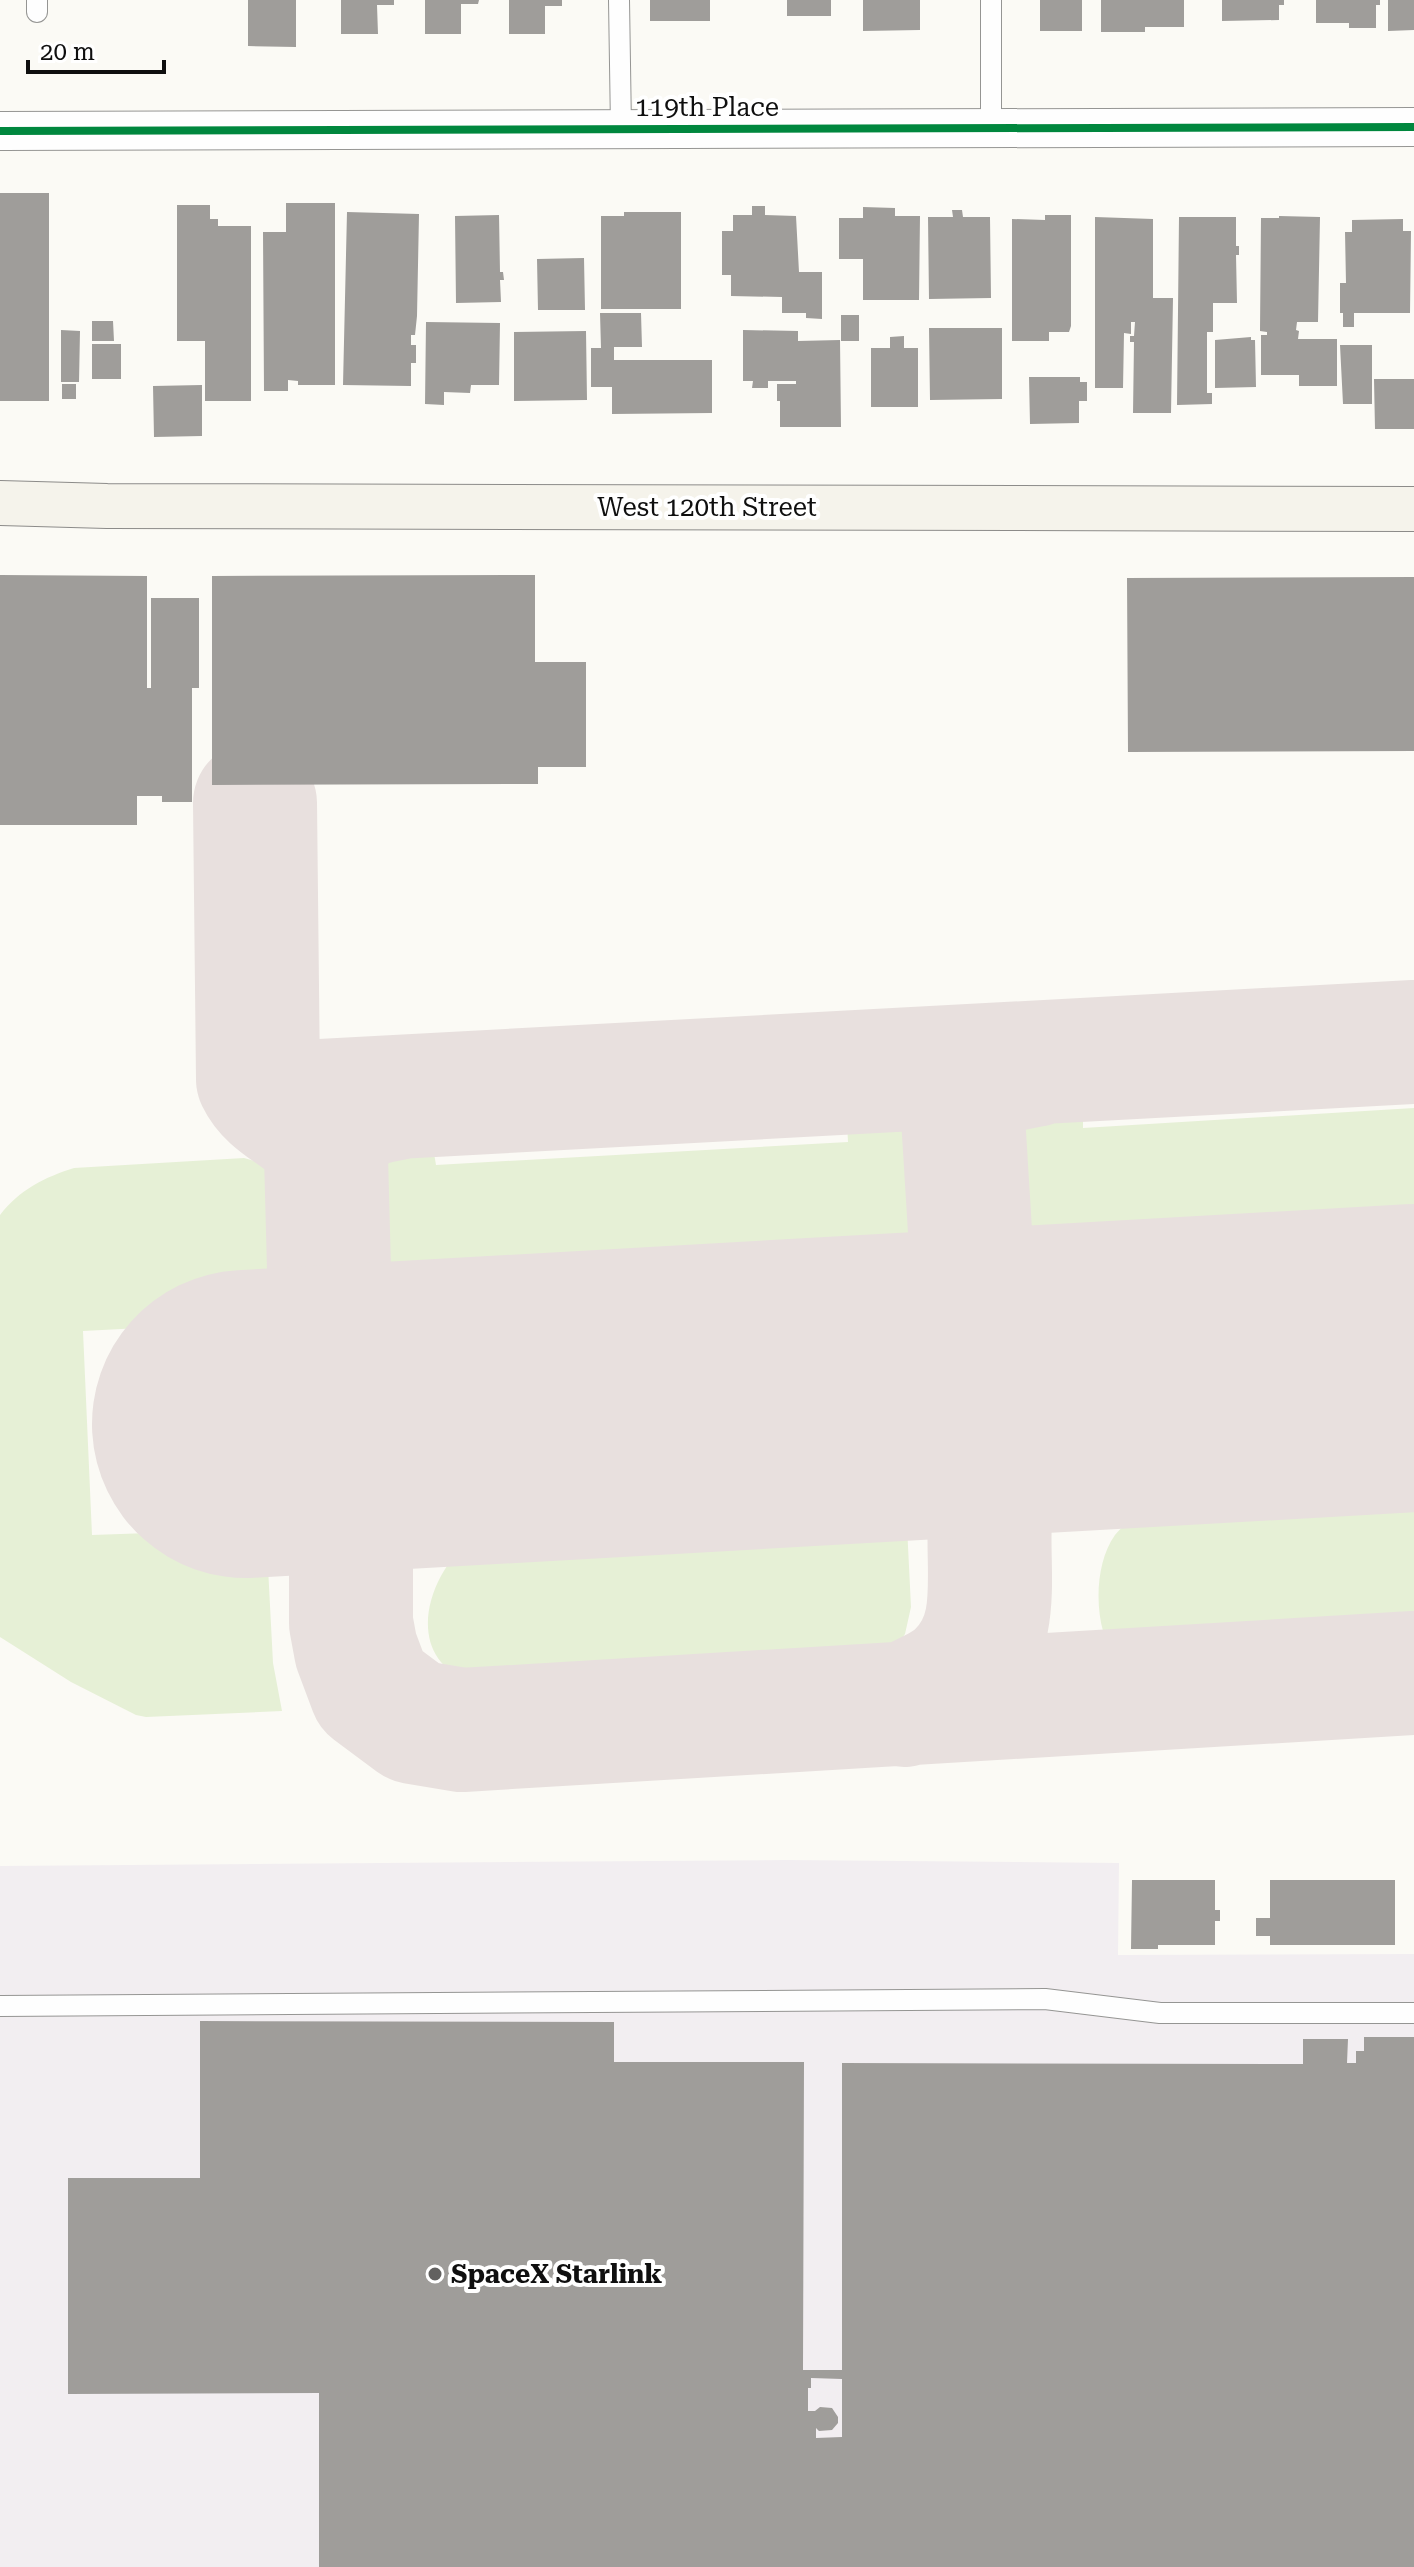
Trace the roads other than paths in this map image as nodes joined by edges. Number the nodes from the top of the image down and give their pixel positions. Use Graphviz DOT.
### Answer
graph roads {
  1 [pos="619,0"];
  2 [pos="991,0"];
  3 [pos="991,127"];
  4 [pos="1414,127"];
  5 [pos="621,128"];
  6 [pos="0,131"];
  7 [pos="0,503"];
  8 [pos="1414,509"];
  9 [pos="0,2006"];
  10 [pos="1414,2013"];
  1 -- 5 [label="lane"];
  2 -- 3 [label="lane"];
  3 -- 4 [label="street, 119th Place"];
  3 -- 5 [label="street, 119th Place"];
  5 -- 6 [label="street, 119th Place"];
  7 -- 8 [label="main road, West 120th Street"];
  9 -- 10 [label="lane"];
}
